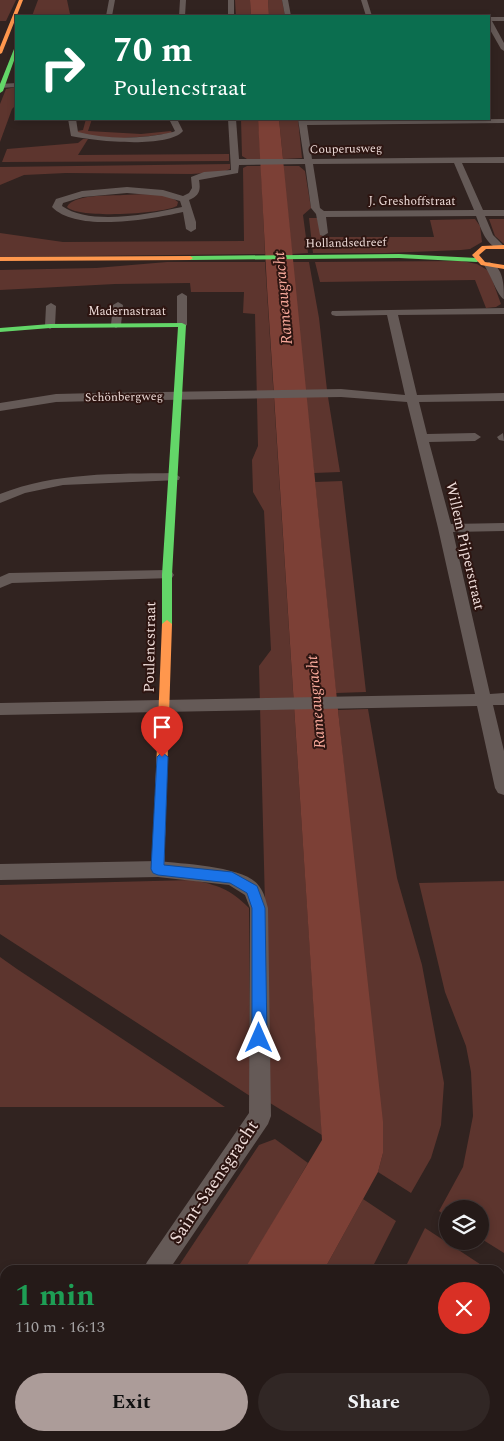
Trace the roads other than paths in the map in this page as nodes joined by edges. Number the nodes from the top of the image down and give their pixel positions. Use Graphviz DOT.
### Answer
graph roads {
  1 [pos="21,0"];
  2 [pos="112,0"];
  3 [pos="183,0"];
  4 [pos="231,0"];
  5 [pos="285,0"];
  6 [pos="364,0"];
  7 [pos="108,15"];
  8 [pos="182,15"];
  9 [pos="231,15"];
  10 [pos="288,15"];
  11 [pos="369,15"];
  12 [pos="504,19"];
  13 [pos="490,21"];
  14 [pos="490,23"];
  15 [pos="490,42"];
  16 [pos="500,42"];
  17 [pos="504,49"];
  18 [pos="15,51"];
  19 [pos="0,53"];
  20 [pos="15,84"];
  21 [pos="1,85"];
  22 [pos="72,120"];
  23 [pos="174,120"];
  24 [pos="232,120"];
  25 [pos="460,120"];
  26 [pos="302,121"];
  27 [pos="390,121"];
  28 [pos="504,121"];
  29 [pos="504,160"];
  30 [pos="457,161"];
  31 [pos="234,162"];
  32 [pos="310,162"];
  33 [pos="184,198"];
  34 [pos="187,209"];
  35 [pos="479,213"];
  36 [pos="504,213"];
  37 [pos="321,214"];
  38 [pos="191,229"];
  39 [pos="323,234"];
  40 [pos="495,244"];
  41 [pos="477,256"];
  42 [pos="0,259"];
  43 [pos="174,259"];
  44 [pos="489,265"];
  45 [pos="504,267"];
  46 [pos="0,269"];
  47 [pos="182,296"];
  48 [pos="504,296"];
  49 [pos="118,305"];
  50 [pos="50,306"];
  51 [pos="504,311"];
  52 [pos="392,312"];
  53 [pos="336,313"];
  54 [pos="116,325"];
  55 [pos="182,325"];
  56 [pos="50,326"];
  57 [pos="0,330"];
  58 [pos="318,393"];
  59 [pos="248,395"];
  60 [pos="179,396"];
  61 [pos="504,397"];
  62 [pos="413,399"];
  63 [pos="0,407"];
  64 [pos="475,437"];
  65 [pos="422,438"];
  66 [pos="174,477"];
  67 [pos="0,499"];
  68 [pos="504,527"];
  69 [pos="445,528"];
  70 [pos="167,575"];
  71 [pos="0,583"];
  72 [pos="504,699"];
  73 [pos="483,700"];
  74 [pos="165,706"];
  75 [pos="0,709"];
  76 [pos="504,788"];
  77 [pos="158,869"];
  78 [pos="0,872"];
  79 [pos="158,1265"];
  1 -- 19 [label="main road"];
  2 -- 7 [label="street"];
  3 -- 8 [label="street"];
  4 -- 9 [label="street"];
  5 -- 10 [label="street"];
  6 -- 11 [label="street"];
  12 -- 13 [label="street"];
  14 -- 16 [label="street"];
  15 -- 16 [label="street"];
  16 -- 17 [label="street"];
  18 -- 21 [label="main road"];
  20 -- 21 [label="street"];
  22 -- 23 [label="street"];
  24 -- 31 [label="street"];
  25 -- 27 [label="street"];
  25 -- 28 [label="street"];
  26 -- 27 [label="street"];
  26 -- 32 [label="street"];
  29 -- 30 [label="street, Couperusweg"];
  30 -- 32 [label="street, Couperusweg"];
  30 -- 35 [label="street"];
  31 -- 32 [label="street, Couperusweg"];
  31 -- 33 [label="street"];
  32 -- 37 [label="street"];
  33 -- 34 [label="street"];
  33 -- 34 [label="street"];
  34 -- 38 [label="street"];
  35 -- 36 [label="street, J. Greshoffstraat"];
  35 -- 37 [label="street, J. Greshoffstraat"];
  35 -- 40 [label="street"];
  37 -- 39 [label="street"];
  40 -- 41 [label="main road"];
  41 -- 43 [label="main road, Hollandsedreef"];
  41 -- 44 [label="main road"];
  42 -- 43 [label="main road, Hollandsedreef"];
  43 -- 46 [label="main road, Hollandsedreef"];
  44 -- 45 [label="main road"];
  44 -- 48 [label="street"];
  47 -- 55 [label="street"];
  49 -- 54 [label="street"];
  50 -- 56 [label="street"];
  51 -- 52 [label="street"];
  52 -- 53 [label="street"];
  52 -- 62 [label="street, Willem Pijperstraat"];
  54 -- 55 [label="main road, Madernastraat"];
  54 -- 56 [label="main road, Madernastraat"];
  55 -- 60 [label="main road, Madernastraat"];
  56 -- 57 [label="main road, Madernastraat"];
  58 -- 59 [label="street"];
  58 -- 62 [label="street"];
  59 -- 60 [label="street, Schönbergweg"];
  60 -- 63 [label="street, Schönbergweg"];
  60 -- 66 [label="main road, Poulencstraat"];
  61 -- 62 [label="street"];
  62 -- 65 [label="street, Willem Pijperstraat"];
  64 -- 65 [label="street"];
  65 -- 69 [label="street, Willem Pijperstraat"];
  66 -- 67 [label="street"];
  66 -- 70 [label="main road, Poulencstraat"];
  68 -- 69 [label="street"];
  69 -- 73 [label="street, Willem Pijperstraat"];
  70 -- 71 [label="street"];
  70 -- 74 [label="main road, Poulencstraat"];
  72 -- 73 [label="street"];
  73 -- 74 [label="street"];
  73 -- 76 [label="street, Willem Pijperstraat"];
  74 -- 75 [label="street"];
  74 -- 77 [label="main road, Poulencstraat"];
  77 -- 78 [label="street, Saint-Saensgracht"];
  77 -- 79 [label="street, Saint-Saensgracht"];
}
